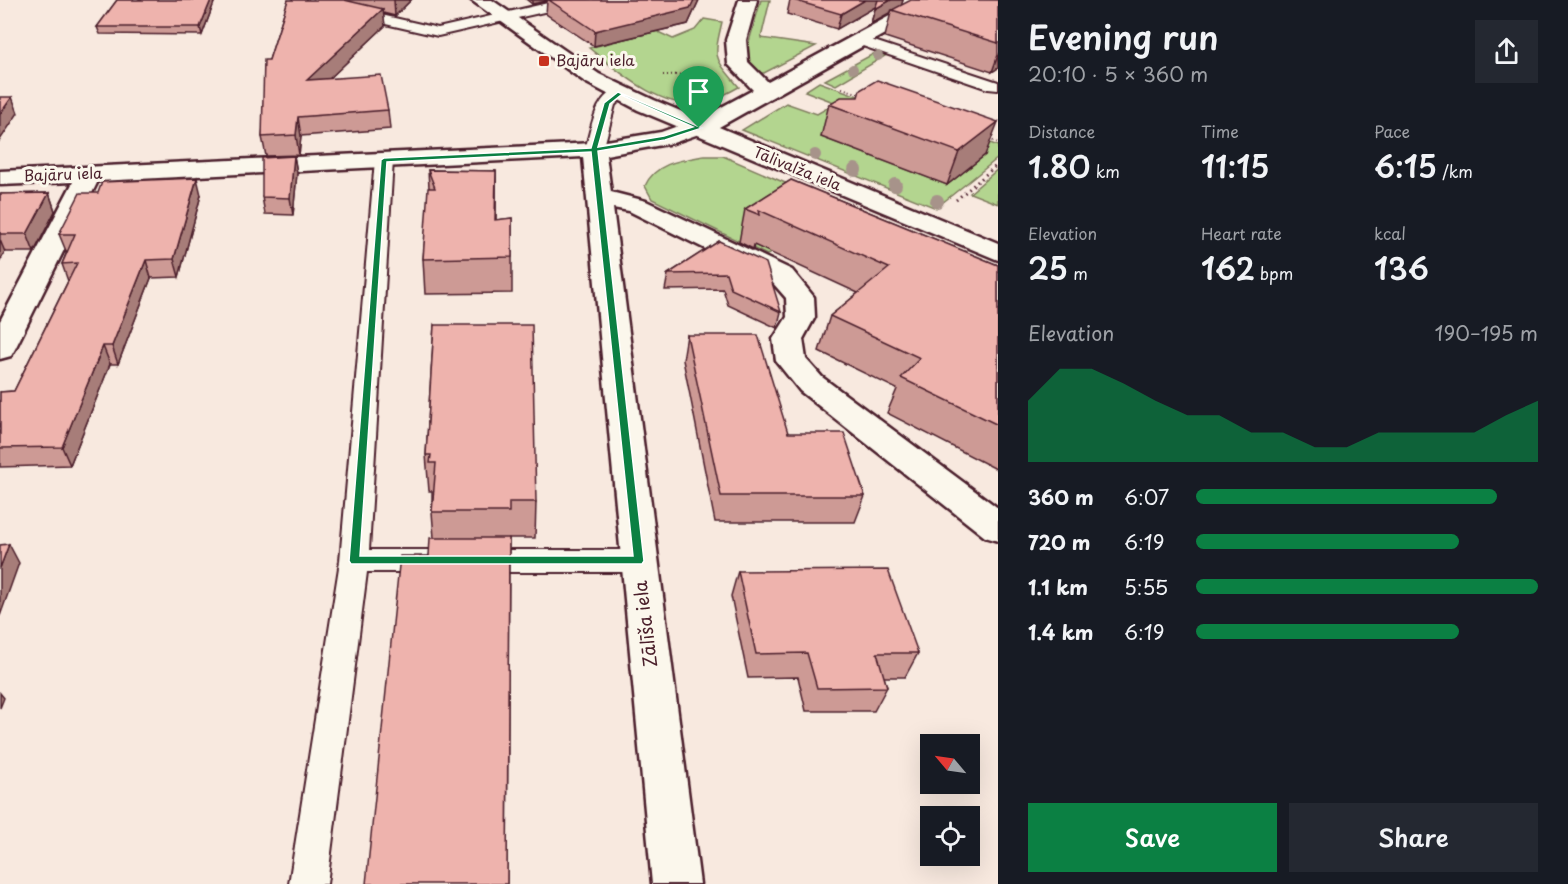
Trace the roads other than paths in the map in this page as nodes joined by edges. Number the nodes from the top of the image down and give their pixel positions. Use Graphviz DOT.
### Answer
graph roads {
  1 [pos="480,0"];
  2 [pos="579,0"];
  3 [pos="748,0"];
  4 [pos="932,0"];
  5 [pos="339,9"];
  6 [pos="504,16"];
  7 [pos="859,40"];
  8 [pos="943,56"];
  9 [pos="924,63"];
  10 [pos="994,86"];
  11 [pos="766,90"];
  12 [pos="620,93"];
  13 [pos="699,128"];
  14 [pos="594,150"];
  15 [pos="384,160"];
  16 [pos="89,174"];
  17 [pos="0,178"];
  18 [pos="599,197"];
  19 [pos="998,252"];
  20 [pos="0,349"];
  21 [pos="998,527"];
  22 [pos="354,561"];
  23 [pos="639,561"];
  24 [pos="308,884"];
  25 [pos="676,884"];
  1 -- 6 [label="street, Tālivalža iela"];
  2 -- 6 [label="lane"];
  3 -- 11 [label="street"];
  4 -- 7 [label="street, Bajāru iela"];
  5 -- 6 [label="lane"];
  6 -- 12 [label="street, Tālivalža iela"];
  7 -- 9 [label="lane"];
  7 -- 11 [label="street, Bajāru iela"];
  8 -- 9 [label="lane"];
  9 -- 10 [label="lane"];
  11 -- 13 [label="street, Bajāru iela"];
  12 -- 13 [label="street, Tālivalža iela"];
  12 -- 14 [label="lane"];
  13 -- 14 [label="street, Bajāru iela"];
  13 -- 19 [label="street, Tālivalža iela"];
  14 -- 15 [label="street, Bajāru iela"];
  14 -- 18 [label="street, Zālīša iela"];
  15 -- 16 [label="street, Bajāru iela"];
  15 -- 22 [label="lane"];
  16 -- 17 [label="street, Bajāru iela"];
  16 -- 20 [label="street"];
  18 -- 21 [label="street"];
  18 -- 23 [label="street, Zālīša iela"];
  22 -- 23 [label="lane"];
  22 -- 24 [label="lane"];
  23 -- 25 [label="street, Zālīša iela"];
}
